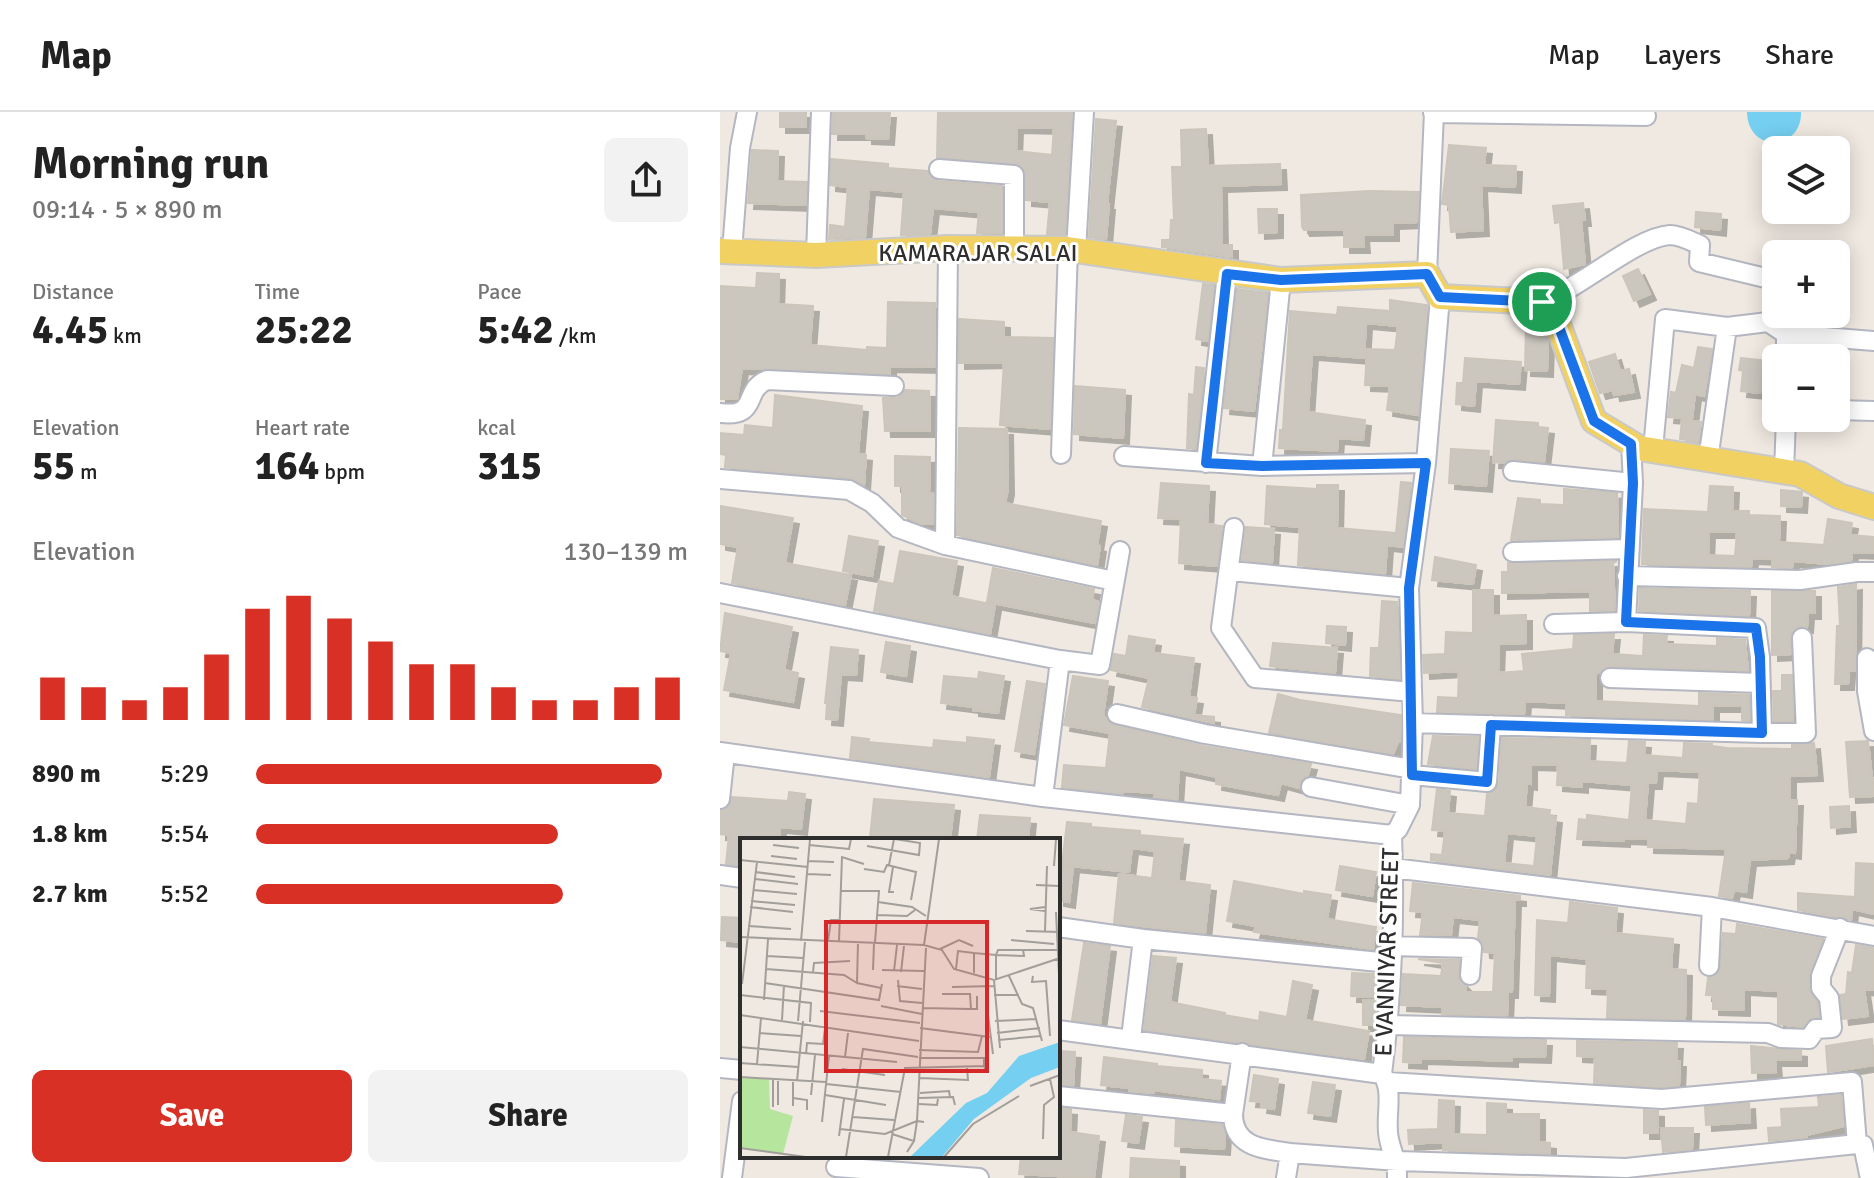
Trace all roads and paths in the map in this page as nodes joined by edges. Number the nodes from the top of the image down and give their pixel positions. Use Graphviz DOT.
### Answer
graph roads {
  1 [pos="747,112"];
  2 [pos="821,112"];
  3 [pos="1084,112"];
  4 [pos="1434,112"];
  5 [pos="1646,116"];
  6 [pos="939,169"];
  7 [pos="1014,247"];
  8 [pos="948,248"];
  9 [pos="1072,250"];
  10 [pos="726,251"];
  11 [pos="816,255"];
  12 [pos="1227,274"];
  13 [pos="1427,274"];
  14 [pos="1762,277"];
  15 [pos="1281,280"];
  16 [pos="1440,297"];
  17 [pos="1542,302"];
  18 [pos="1727,327"];
  19 [pos="1786,334"];
  20 [pos="1874,341"];
  21 [pos="1786,344"];
  22 [pos="894,386"];
  23 [pos="1850,410"];
  24 [pos="1874,411"];
  25 [pos="720,413"];
  26 [pos="1785,432"];
  27 [pos="1642,446"];
  28 [pos="1061,454"];
  29 [pos="1124,456"];
  30 [pos="1708,460"];
  31 [pos="1206,463"];
  32 [pos="1426,463"];
  33 [pos="1262,466"];
  34 [pos="1513,471"];
  35 [pos="1784,472"];
  36 [pos="720,479"];
  37 [pos="1633,483"];
  38 [pos="1874,507"];
  39 [pos="1234,528"];
  40 [pos="945,545"];
  41 [pos="1629,549"];
  42 [pos="1120,551"];
  43 [pos="1513,552"];
  44 [pos="1231,571"];
  45 [pos="1874,572"];
  46 [pos="1627,576"];
  47 [pos="1114,581"];
  48 [pos="1409,588"];
  49 [pos="720,593"];
  50 [pos="1626,622"];
  51 [pos="1554,624"];
  52 [pos="1802,638"];
  53 [pos="1867,658"];
  54 [pos="1060,660"];
  55 [pos="1610,678"];
  56 [pos="1760,683"];
  57 [pos="1412,692"];
  58 [pos="1117,714"];
  59 [pos="1413,723"];
  60 [pos="1491,725"];
  61 [pos="1874,731"];
  62 [pos="1762,733"];
  63 [pos="723,752"];
  64 [pos="1412,772"];
  65 [pos="1311,787"];
  66 [pos="1043,797"];
  67 [pos="720,799"];
  68 [pos="1410,805"];
  69 [pos="1392,835"];
  70 [pos="1393,868"];
  71 [pos="720,875"];
  72 [pos="740,878"];
  73 [pos="1712,907"];
  74 [pos="1060,927"];
  75 [pos="1840,928"];
  76 [pos="1874,936"];
  77 [pos="1143,939"];
  78 [pos="1391,954"];
  79 [pos="1709,966"];
  80 [pos="1470,975"];
  81 [pos="1388,1025"];
  82 [pos="1060,1030"];
  83 [pos="1131,1038"];
  84 [pos="1242,1053"];
  85 [pos="720,1068"];
  86 [pos="740,1070"];
  87 [pos="1385,1078"];
  88 [pos="1060,1096"];
  89 [pos="1233,1114"];
  90 [pos="740,1116"];
  91 [pos="1857,1144"];
  92 [pos="1290,1153"];
  93 [pos="1729,1157"];
  94 [pos="836,1167"];
  95 [pos="1398,1170"];
  96 [pos="1869,1174"];
  97 [pos="968,1177"];
  98 [pos="732,1178"];
  99 [pos="1286,1178"];
  100 [pos="1731,1178"];
  1 -- 10 [label="street"];
  2 -- 11 [label="street"];
  3 -- 9 [label="street"];
  4 -- 5 [label="street"];
  4 -- 13 [label="street"];
  6 -- 7 [label="street"];
  7 -- 8 [label="main road, KAMARAJAR SALAI"];
  7 -- 9 [label="main road, KAMARAJAR SALAI"];
  8 -- 11 [label="main road, KAMARAJAR SALAI"];
  8 -- 40 [label="street"];
  9 -- 12 [label="main road, KAMARAJAR SALAI"];
  9 -- 28 [label="street"];
  10 -- 11 [label="main road, KAMARAJAR SALAI"];
  12 -- 15 [label="main road, KAMARAJAR SALAI"];
  12 -- 31 [label="street"];
  13 -- 15 [label="main road, KAMARAJAR SALAI"];
  13 -- 16 [label="main road"];
  14 -- 17 [label="street"];
  15 -- 33 [label="street"];
  16 -- 17 [label="main road"];
  16 -- 32 [label="street, E VANNIYAR STREET"];
  17 -- 27 [label="main road"];
  18 -- 19 [label="street"];
  18 -- 27 [label="street"];
  18 -- 30 [label="street"];
  19 -- 20 [label="street"];
  19 -- 21 [label="street"];
  22 -- 25 [label="street"];
  23 -- 24 [label="street"];
  26 -- 35 [label="street"];
  27 -- 30 [label="main road"];
  27 -- 37 [label="street"];
  29 -- 31 [label="street"];
  30 -- 35 [label="main road"];
  31 -- 33 [label="street"];
  32 -- 33 [label="street"];
  32 -- 48 [label="street, E VANNIYAR STREET"];
  34 -- 37 [label="street"];
  35 -- 38 [label="main road"];
  36 -- 40 [label="street"];
  37 -- 41 [label="street"];
  39 -- 44 [label="street"];
  40 -- 47 [label="street"];
  41 -- 43 [label="street"];
  41 -- 46 [label="street"];
  42 -- 47 [label="street"];
  44 -- 48 [label="street"];
  44 -- 57 [label="street"];
  45 -- 46 [label="street"];
  46 -- 50 [label="street"];
  47 -- 54 [label="street"];
  48 -- 57 [label="street, E VANNIYAR STREET"];
  49 -- 54 [label="street"];
  50 -- 51 [label="street"];
  50 -- 56 [label="street"];
  52 -- 62 [label="street"];
  53 -- 61 [label="street"];
  54 -- 66 [label="street"];
  55 -- 56 [label="street"];
  56 -- 62 [label="street"];
  57 -- 59 [label="street, E VANNIYAR STREET"];
  58 -- 64 [label="street"];
  59 -- 60 [label="street"];
  59 -- 64 [label="street, E VANNIYAR STREET"];
  60 -- 62 [label="street"];
  60 -- 64 [label="street"];
  63 -- 66 [label="street"];
  63 -- 67 [label="street"];
  64 -- 68 [label="street, E VANNIYAR STREET"];
  65 -- 68 [label="street"];
  66 -- 69 [label="street"];
  68 -- 69 [label="street, E VANNIYAR STREET"];
  69 -- 70 [label="street, E VANNIYAR STREET"];
  70 -- 73 [label="street"];
  70 -- 78 [label="street, E VANNIYAR STREET"];
  71 -- 72 [label="street"];
  73 -- 75 [label="street"];
  73 -- 79 [label="street"];
  74 -- 77 [label="street"];
  75 -- 76 [label="street"];
  75 -- 81 [label="street"];
  77 -- 78 [label="street"];
  77 -- 83 [label="street"];
  78 -- 80 [label="street"];
  78 -- 81 [label="street, E VANNIYAR STREET"];
  81 -- 87 [label="street, E VANNIYAR STREET"];
  82 -- 83 [label="street"];
  83 -- 84 [label="street"];
  84 -- 87 [label="street"];
  84 -- 89 [label="street"];
  85 -- 86 [label="street"];
  87 -- 91 [label="street"];
  87 -- 95 [label="street, E VANNIYAR STREET"];
  88 -- 89 [label="street"];
  89 -- 92 [label="street"];
  90 -- 98 [label="street"];
  91 -- 93 [label="street"];
  91 -- 96 [label="street"];
  92 -- 95 [label="street"];
  92 -- 99 [label="street"];
  93 -- 95 [label="street"];
  93 -- 100 [label="street"];
  94 -- 97 [label="street"];
}
